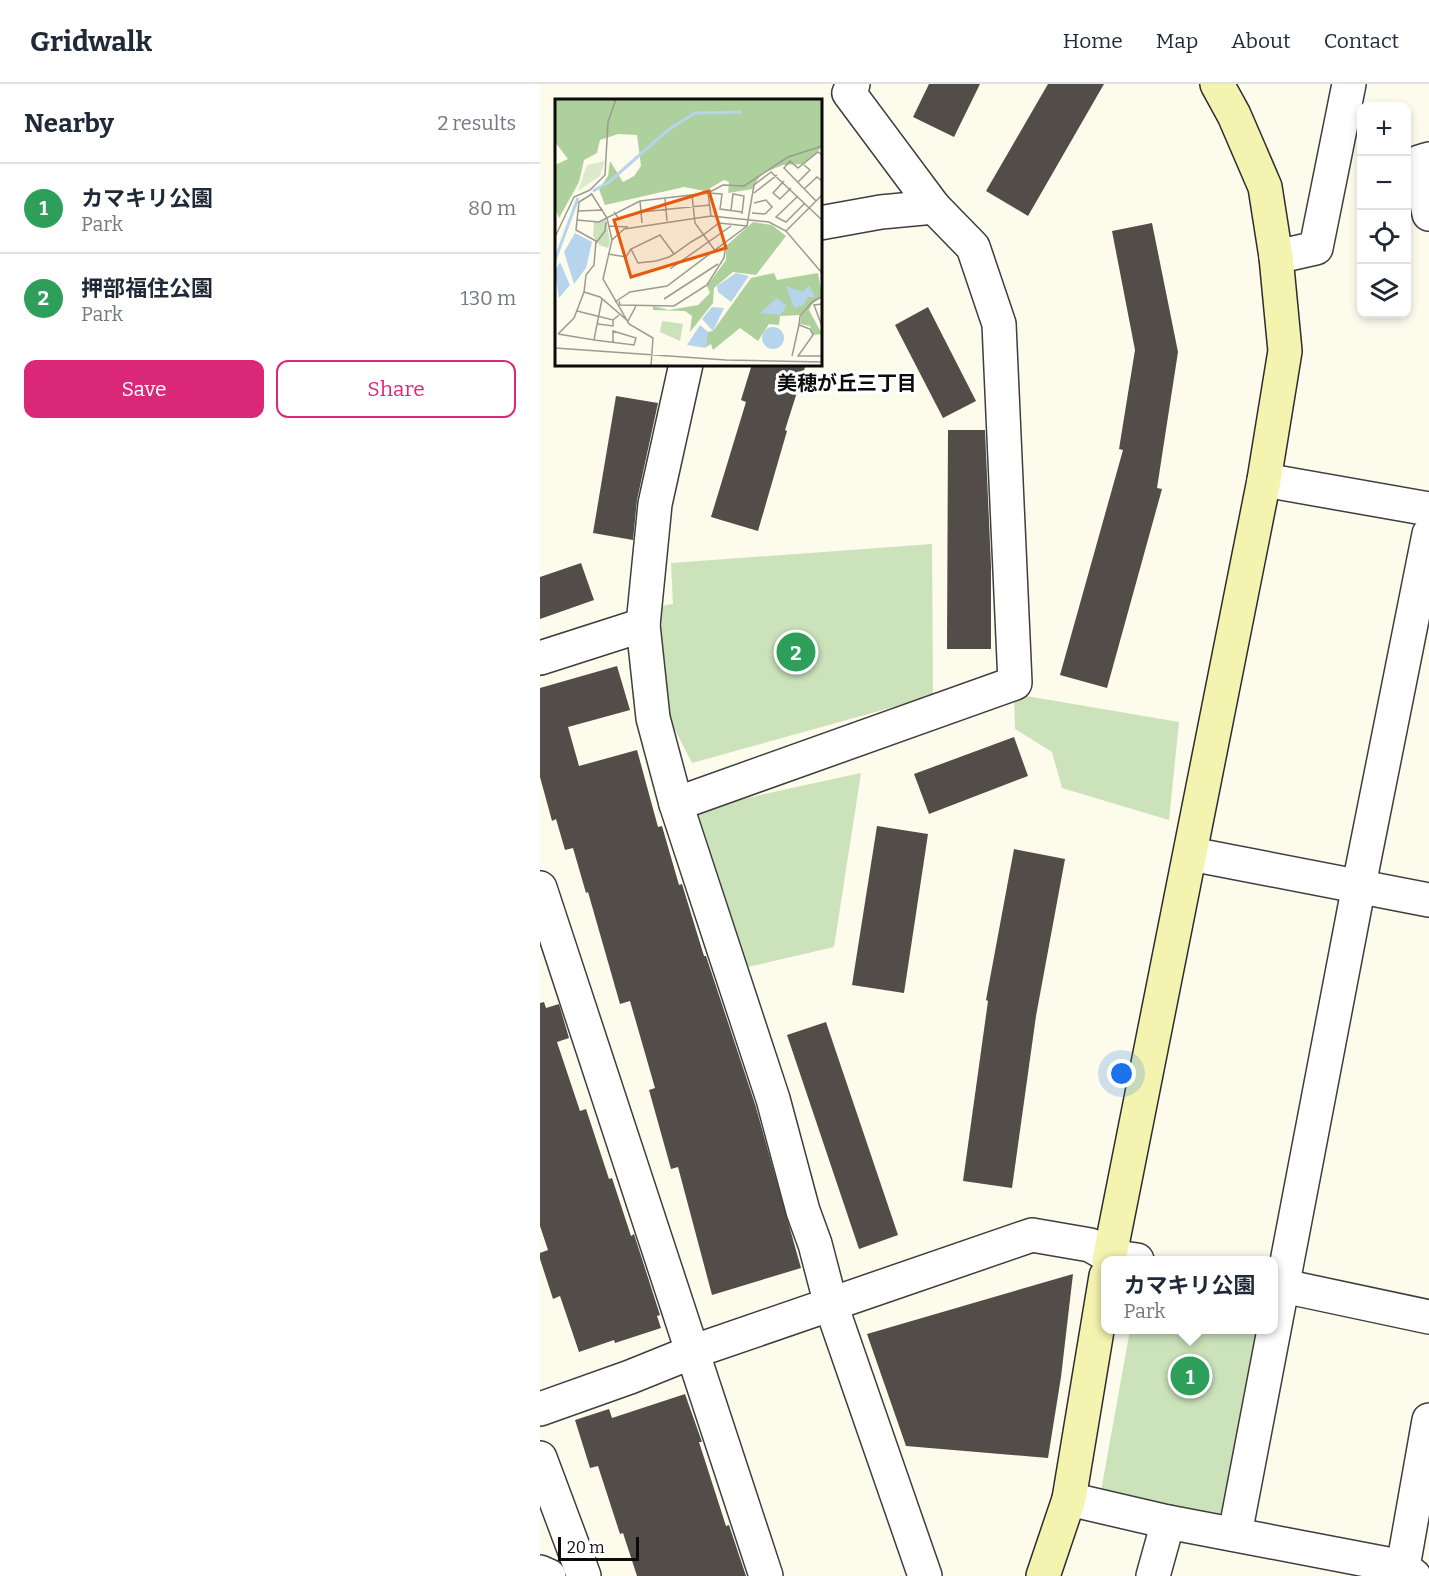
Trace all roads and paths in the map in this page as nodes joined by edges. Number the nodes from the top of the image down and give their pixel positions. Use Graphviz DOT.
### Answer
graph roads {
  1 [pos="853,84"];
  2 [pos="1217,84"];
  3 [pos="1349,84"];
  4 [pos="1429,159"];
  5 [pos="934,207"];
  6 [pos="1429,214"];
  7 [pos="822,223"];
  8 [pos="1276,257"];
  9 [pos="686,366"];
  10 [pos="1264,480"];
  11 [pos="1429,509"];
  12 [pos="1429,534"];
  13 [pos="643,625"];
  14 [pos="540,658"];
  15 [pos="676,804"];
  16 [pos="1191,854"];
  17 [pos="1359,885"];
  18 [pos="540,888"];
  19 [pos="1429,900"];
  20 [pos="1105,1256"];
  21 [pos="1116,1256"];
  22 [pos="1278,1285"];
  23 [pos="831,1305"];
  24 [pos="1429,1317"];
  25 [pos="1101,1334"];
  26 [pos="1270,1334"];
  27 [pos="692,1352"];
  28 [pos="540,1409"];
  29 [pos="1429,1420"];
  30 [pos="540,1458"];
  31 [pos="1069,1499"];
  32 [pos="1168,1522"];
  33 [pos="1235,1534"];
  34 [pos="540,1572"];
  35 [pos="1406,1573"];
  36 [pos="549,1576"];
  37 [pos="584,1576"];
  38 [pos="766,1576"];
  39 [pos="925,1576"];
  40 [pos="1043,1576"];
  41 [pos="1153,1576"];
  1 -- 5 [label="street"];
  2 -- 8 [label="street"];
  3 -- 8 [label="street"];
  4 -- 6 [label="street"];
  5 -- 7 [label="street"];
  5 -- 15 [label="street"];
  8 -- 10 [label="street"];
  9 -- 13 [label="street"];
  10 -- 11 [label="street"];
  10 -- 16 [label="street"];
  12 -- 17 [label="street"];
  13 -- 14 [label="street"];
  13 -- 15 [label="street"];
  15 -- 23 [label="street"];
  16 -- 17 [label="street"];
  16 -- 21 [label="street"];
  17 -- 19 [label="street"];
  17 -- 22 [label="street"];
  18 -- 27 [label="street"];
  20 -- 23 [label="street"];
  22 -- 24 [label="street"];
  23 -- 27 [label="street"];
  23 -- 39 [label="street"];
  25 -- 31 [label="street"];
  26 -- 33 [label="street"];
  27 -- 28 [label="street"];
  27 -- 38 [label="street"];
  29 -- 35 [label="street"];
  30 -- 37 [label="street"];
  31 -- 32 [label="street"];
  31 -- 40 [label="street"];
  32 -- 33 [label="street"];
  32 -- 41 [label="street"];
  33 -- 35 [label="street"];
  34 -- 36 [label="street"];
}
